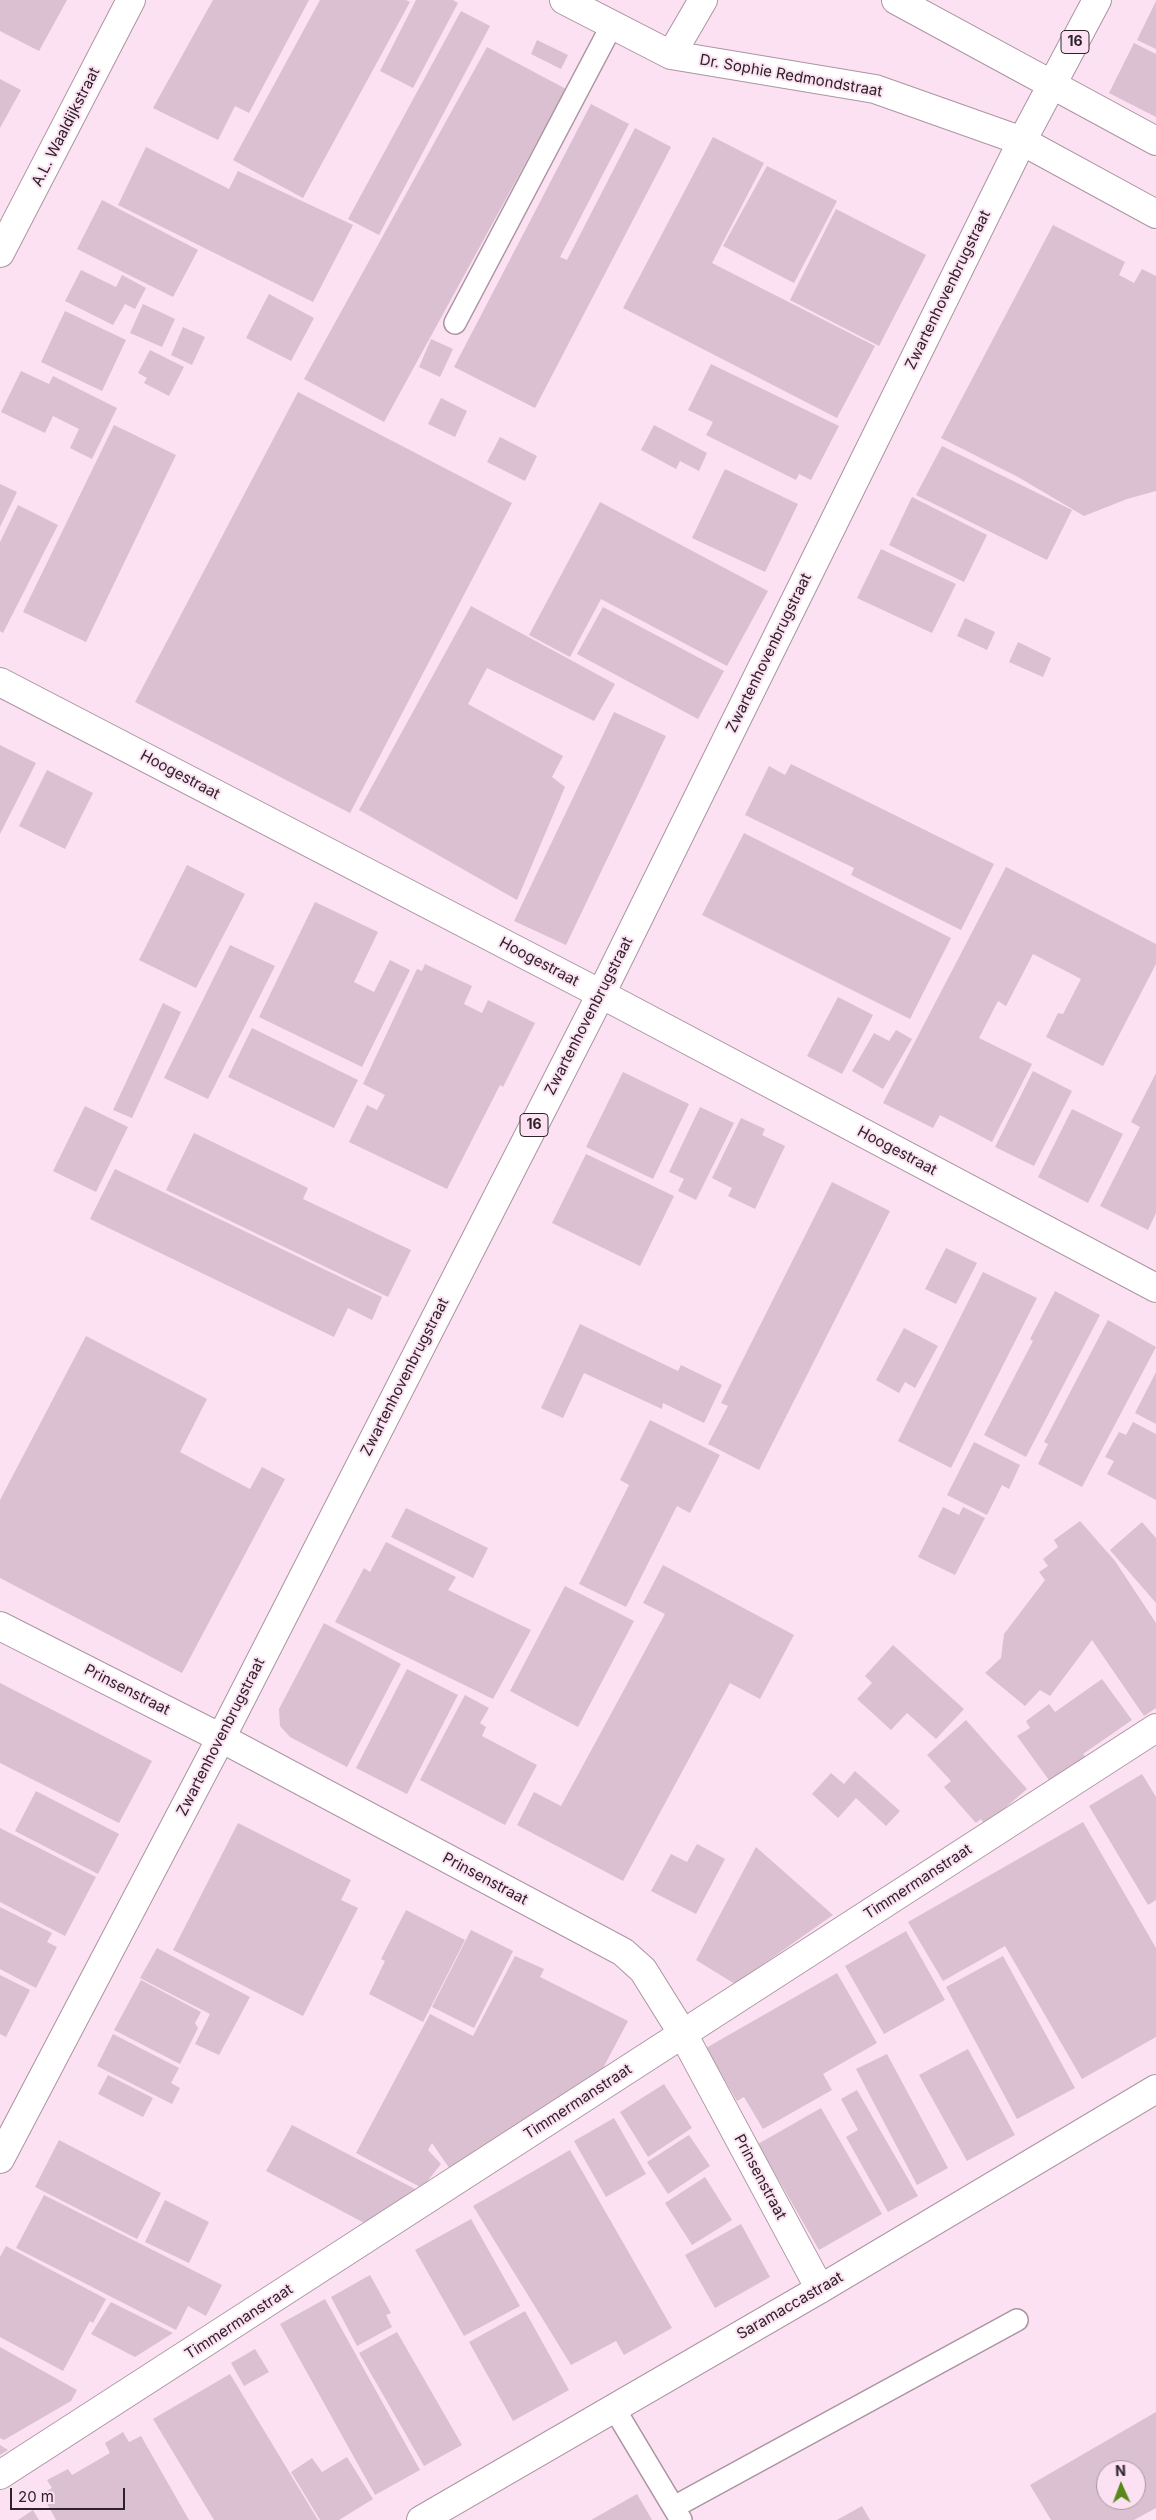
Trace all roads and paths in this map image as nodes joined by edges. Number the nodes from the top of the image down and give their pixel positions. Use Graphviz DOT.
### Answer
graph roads {
  1 [pos="131,0"];
  2 [pos="564,0"];
  3 [pos="703,0"];
  4 [pos="896,0"];
  5 [pos="1097,0"];
  6 [pos="612,25"];
  7 [pos="671,55"];
  8 [pos="1053,84"];
  9 [pos="1022,141"];
  10 [pos="1156,141"];
  11 [pos="1156,214"];
  12 [pos="0,253"];
  13 [pos="455,323"];
  14 [pos="0,682"];
  15 [pos="600,994"];
  16 [pos="1156,1288"];
  17 [pos="0,1626"];
  18 [pos="1156,1728"];
  19 [pos="221,1738"];
  20 [pos="683,2034"];
  21 [pos="1153,2097"];
  22 [pos="0,2159"];
  23 [pos="820,2289"];
  24 [pos="1017,2320"];
  25 [pos="614,2408"];
  26 [pos="0,2475"];
  27 [pos="678,2514"];
  28 [pos="422,2520"];
  1 -- 12 [label="street, A.L. Waaldijkstraat"];
  2 -- 6 [label="street, Dr. Sophie Redmondstraat"];
  3 -- 7 [label="street"];
  4 -- 8 [label="street"];
  5 -- 8 [label="street, Zwartenhovenbrugstraat / 16"];
  6 -- 7 [label="street, Dr. Sophie Redmondstraat"];
  6 -- 13 [label="lane"];
  7 -- 9 [label="street, Dr. Sophie Redmondstraat"];
  8 -- 9 [label="street, Zwartenhovenbrugstraat / 16"];
  8 -- 10 [label="street"];
  9 -- 11 [label="street, Dr. Sophie Redmondstraat"];
  9 -- 15 [label="street, Zwartenhovenbrugstraat / 16"];
  14 -- 15 [label="street, Hoogestraat"];
  15 -- 16 [label="street, Hoogestraat"];
  15 -- 19 [label="street, Zwartenhovenbrugstraat / 16"];
  17 -- 19 [label="street, Prinsenstraat"];
  18 -- 20 [label="street, Timmermanstraat"];
  19 -- 20 [label="street, Prinsenstraat"];
  19 -- 22 [label="street, Zwartenhovenbrugstraat / 16"];
  20 -- 23 [label="street, Prinsenstraat"];
  20 -- 26 [label="street, Timmermanstraat"];
  21 -- 23 [label="street, Saramaccastraat"];
  23 -- 25 [label="street, Saramaccastraat"];
  24 -- 27 [label="lane"];
  25 -- 27 [label="lane"];
  25 -- 28 [label="street, Saramaccastraat"];
}
